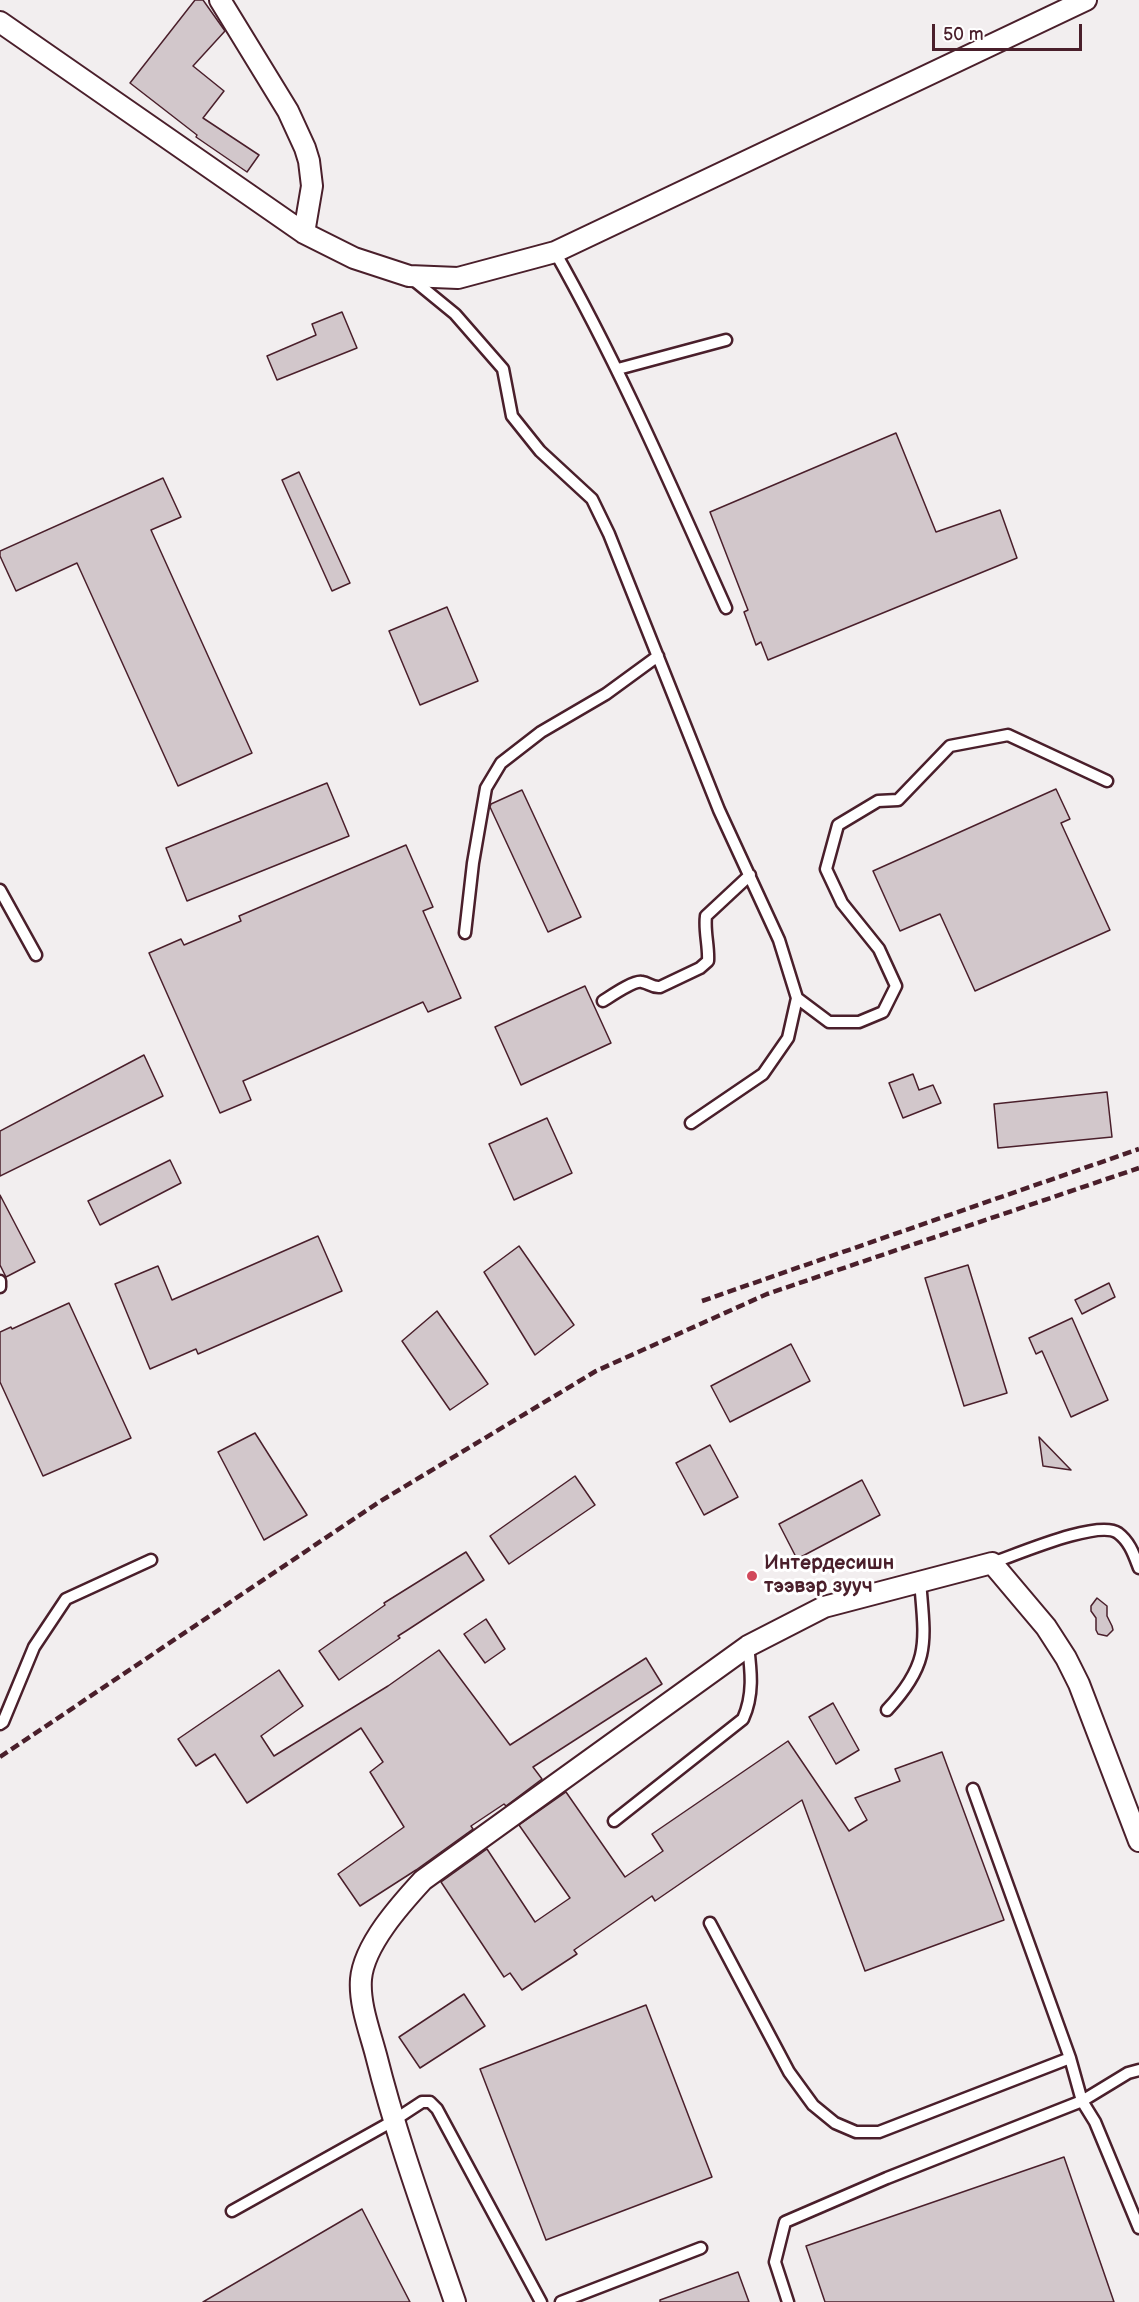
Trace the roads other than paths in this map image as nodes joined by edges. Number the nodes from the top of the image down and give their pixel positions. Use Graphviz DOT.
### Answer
graph roads {
  1 [pos="220,0"];
  2 [pos="1086,0"];
  3 [pos="0,22"];
  4 [pos="304,233"];
  5 [pos="555,252"];
  6 [pos="409,276"];
  7 [pos="726,340"];
  8 [pos="618,369"];
  9 [pos="726,608"];
  10 [pos="658,656"];
  11 [pos="1107,781"];
  12 [pos="750,875"];
  13 [pos="0,890"];
  14 [pos="465,933"];
  15 [pos="36,955"];
  16 [pos="797,998"];
  17 [pos="603,1001"];
  18 [pos="692,1123"];
  19 [pos="0,1281"];
  20 [pos="0,1287"];
  21 [pos="151,1560"];
  22 [pos="992,1563"];
  23 [pos="1139,1568"];
  24 [pos="920,1581"];
  25 [pos="748,1646"];
  26 [pos="886,1710"];
  27 [pos="1,1719"];
  28 [pos="973,1789"];
  29 [pos="614,1821"];
  30 [pos="1139,1841"];
  31 [pos="710,1923"];
  32 [pos="1070,2058"];
  33 [pos="1139,2070"];
  34 [pos="1083,2101"];
  35 [pos="393,2121"];
  36 [pos="232,2211"];
  37 [pos="1139,2228"];
  38 [pos="701,2248"];
  39 [pos="454,2302"];
  40 [pos="541,2302"];
  41 [pos="561,2302"];
  42 [pos="788,2302"];
  1 -- 4 [label="street"];
  2 -- 5 [label="street"];
  3 -- 4 [label="street"];
  4 -- 6 [label="street"];
  5 -- 6 [label="street"];
  5 -- 8 [label="lane"];
  6 -- 10 [label="lane"];
  7 -- 8 [label="lane"];
  8 -- 9 [label="lane"];
  10 -- 12 [label="lane"];
  10 -- 14 [label="lane"];
  11 -- 16 [label="lane"];
  12 -- 16 [label="lane"];
  12 -- 17 [label="lane"];
  13 -- 15 [label="lane"];
  16 -- 18 [label="lane"];
  19 -- 20 [label="lane"];
  21 -- 27 [label="lane"];
  22 -- 23 [label="lane"];
  22 -- 24 [label="street"];
  22 -- 30 [label="street"];
  24 -- 25 [label="street"];
  24 -- 26 [label="lane"];
  25 -- 29 [label="lane"];
  25 -- 35 [label="street"];
  28 -- 32 [label="lane"];
  31 -- 32 [label="lane"];
  32 -- 34 [label="lane"];
  33 -- 34 [label="lane"];
  34 -- 37 [label="lane"];
  34 -- 42 [label="lane"];
  35 -- 36 [label="lane"];
  35 -- 39 [label="street"];
  35 -- 40 [label="lane"];
  38 -- 41 [label="lane"];
}
